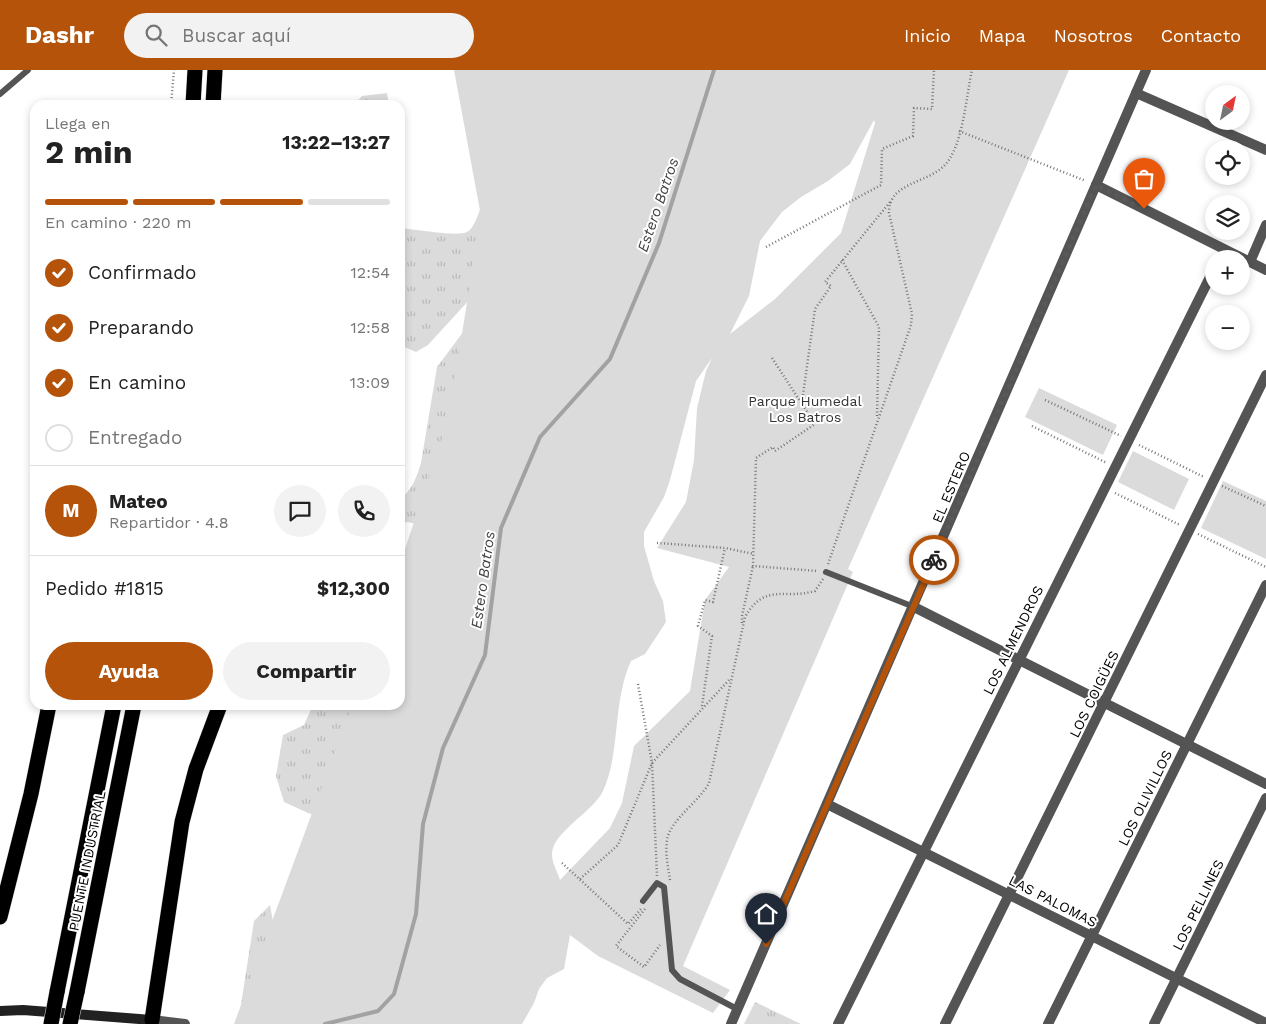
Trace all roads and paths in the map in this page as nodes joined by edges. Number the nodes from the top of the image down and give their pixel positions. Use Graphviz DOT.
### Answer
graph roads {
  1 [pos="28,70"];
  2 [pos="174,70"];
  3 [pos="195,70"];
  4 [pos="215,70"];
  5 [pos="934,70"];
  6 [pos="972,70"];
  7 [pos="1146,70"];
  8 [pos="1136,93"];
  9 [pos="0,94"];
  10 [pos="171,100"];
  11 [pos="194,100"];
  12 [pos="214,100"];
  13 [pos="959,131"];
  14 [pos="1266,150"];
  15 [pos="1096,185"];
  16 [pos="891,200"];
  17 [pos="1266,225"];
  18 [pos="766,247"];
  19 [pos="1224,249"];
  20 [pos="842,260"];
  21 [pos="1250,262"];
  22 [pos="1266,270"];
  23 [pos="1205,287"];
  24 [pos="772,358"];
  25 [pos="1266,375"];
  26 [pos="1045,400"];
  27 [pos="802,404"];
  28 [pos="877,422"];
  29 [pos="1032,426"];
  30 [pos="1129,440"];
  31 [pos="1115,467"];
  32 [pos="1214,482"];
  33 [pos="1266,506"];
  34 [pos="657,543"];
  35 [pos="726,548"];
  36 [pos="754,554"];
  37 [pos="753,566"];
  38 [pos="826,572"];
  39 [pos="1266,585"];
  40 [pos="914,607"];
  41 [pos="742,627"];
  42 [pos="1019,660"];
  43 [pos="730,679"];
  44 [pos="638,684"];
  45 [pos="1105,702"];
  46 [pos="701,708"];
  47 [pos="48,710"];
  48 [pos="113,710"];
  49 [pos="133,710"];
  50 [pos="218,710"];
  51 [pos="1187,744"];
  52 [pos="652,763"];
  53 [pos="1266,784"];
  54 [pos="1266,798"];
  55 [pos="828,804"];
  56 [pos="924,852"];
  57 [pos="562,863"];
  58 [pos="580,879"];
  59 [pos="657,883"];
  60 [pos="670,885"];
  61 [pos="1009,895"];
  62 [pos="642,901"];
  63 [pos="649,905"];
  64 [pos="644,911"];
  65 [pos="0,917"];
  66 [pos="1092,936"];
  67 [pos="669,947"];
  68 [pos="1176,978"];
  69 [pos="737,1009"];
  70 [pos="0,1010"];
  71 [pos="152,1020"];
  72 [pos="1266,1023"];
  73 [pos="51,1024"];
  74 [pos="70,1024"];
  75 [pos="185,1024"];
  76 [pos="731,1024"];
  77 [pos="838,1024"];
  78 [pos="945,1024"];
  79 [pos="1048,1024"];
  80 [pos="1154,1024"];
  1 -- 9 [label="lane"];
  2 -- 10 [label="path"];
  3 -- 11 [label="highway"];
  4 -- 12 [label="highway"];
  5 -- 18 [label="path"];
  6 -- 13 [label="path"];
  7 -- 8 [label="street, EL ESTERO"];
  8 -- 14 [label="street"];
  8 -- 15 [label="street, EL ESTERO"];
  13 -- 15 [label="path"];
  13 -- 16 [label="path"];
  15 -- 19 [label="street"];
  15 -- 40 [label="street, EL ESTERO"];
  16 -- 20 [label="path"];
  16 -- 28 [label="path"];
  17 -- 21 [label="street"];
  20 -- 27 [label="path"];
  20 -- 28 [label="path"];
  21 -- 22 [label="street"];
  23 -- 30 [label="street, LOS ALMENDROS"];
  24 -- 27 [label="path"];
  25 -- 32 [label="street, LOS COIGÜES"];
  26 -- 30 [label="path"];
  27 -- 36 [label="path"];
  28 -- 38 [label="path"];
  29 -- 31 [label="path"];
  30 -- 31 [label="street, LOS ALMENDROS"];
  30 -- 32 [label="path"];
  31 -- 42 [label="street, LOS ALMENDROS"];
  32 -- 33 [label="path"];
  32 -- 45 [label="street, LOS COIGÜES"];
  34 -- 35 [label="path"];
  35 -- 36 [label="path"];
  35 -- 46 [label="path"];
  36 -- 37 [label="path"];
  37 -- 38 [label="path"];
  37 -- 41 [label="path"];
  38 -- 40 [label="lane"];
  38 -- 41 [label="path"];
  39 -- 51 [label="street, LOS OLIVILLOS"];
  40 -- 42 [label="street"];
  40 -- 55 [label="street, EL ESTERO"];
  41 -- 43 [label="path"];
  42 -- 45 [label="street"];
  42 -- 56 [label="street, LOS ALMENDROS"];
  43 -- 46 [label="path"];
  43 -- 60 [label="path"];
  44 -- 52 [label="path"];
  45 -- 51 [label="street"];
  45 -- 61 [label="street, LOS COIGÜES"];
  46 -- 52 [label="path"];
  47 -- 65 [label="highway"];
  48 -- 73 [label="highway, PUENTE INDUSTRIAL, bridge"];
  49 -- 74 [label="highway, PUENTE INDUSTRIAL, bridge"];
  50 -- 71 [label="highway"];
  51 -- 53 [label="street"];
  51 -- 66 [label="street, LOS OLIVILLOS"];
  52 -- 58 [label="path"];
  52 -- 59 [label="path"];
  54 -- 68 [label="street, LOS PELLINES"];
  55 -- 56 [label="street, LAS PALOMAS"];
  55 -- 69 [label="street, EL ESTERO"];
  56 -- 61 [label="street, LAS PALOMAS"];
  56 -- 77 [label="street, LOS ALMENDROS"];
  57 -- 58 [label="path"];
  58 -- 64 [label="path"];
  59 -- 62 [label="lane"];
  59 -- 67 [label="lane"];
  61 -- 66 [label="street, LAS PALOMAS"];
  61 -- 78 [label="street, LOS COIGÜES"];
  63 -- 64 [label="path"];
  64 -- 67 [label="path"];
  66 -- 68 [label="street, LAS PALOMAS"];
  66 -- 79 [label="street, LOS OLIVILLOS"];
  67 -- 69 [label="lane"];
  68 -- 72 [label="street, LAS PALOMAS"];
  68 -- 80 [label="street, LOS PELLINES"];
  69 -- 76 [label="street, EL ESTERO"];
  70 -- 71 [label="main road"];
  71 -- 75 [label="street"];
}
